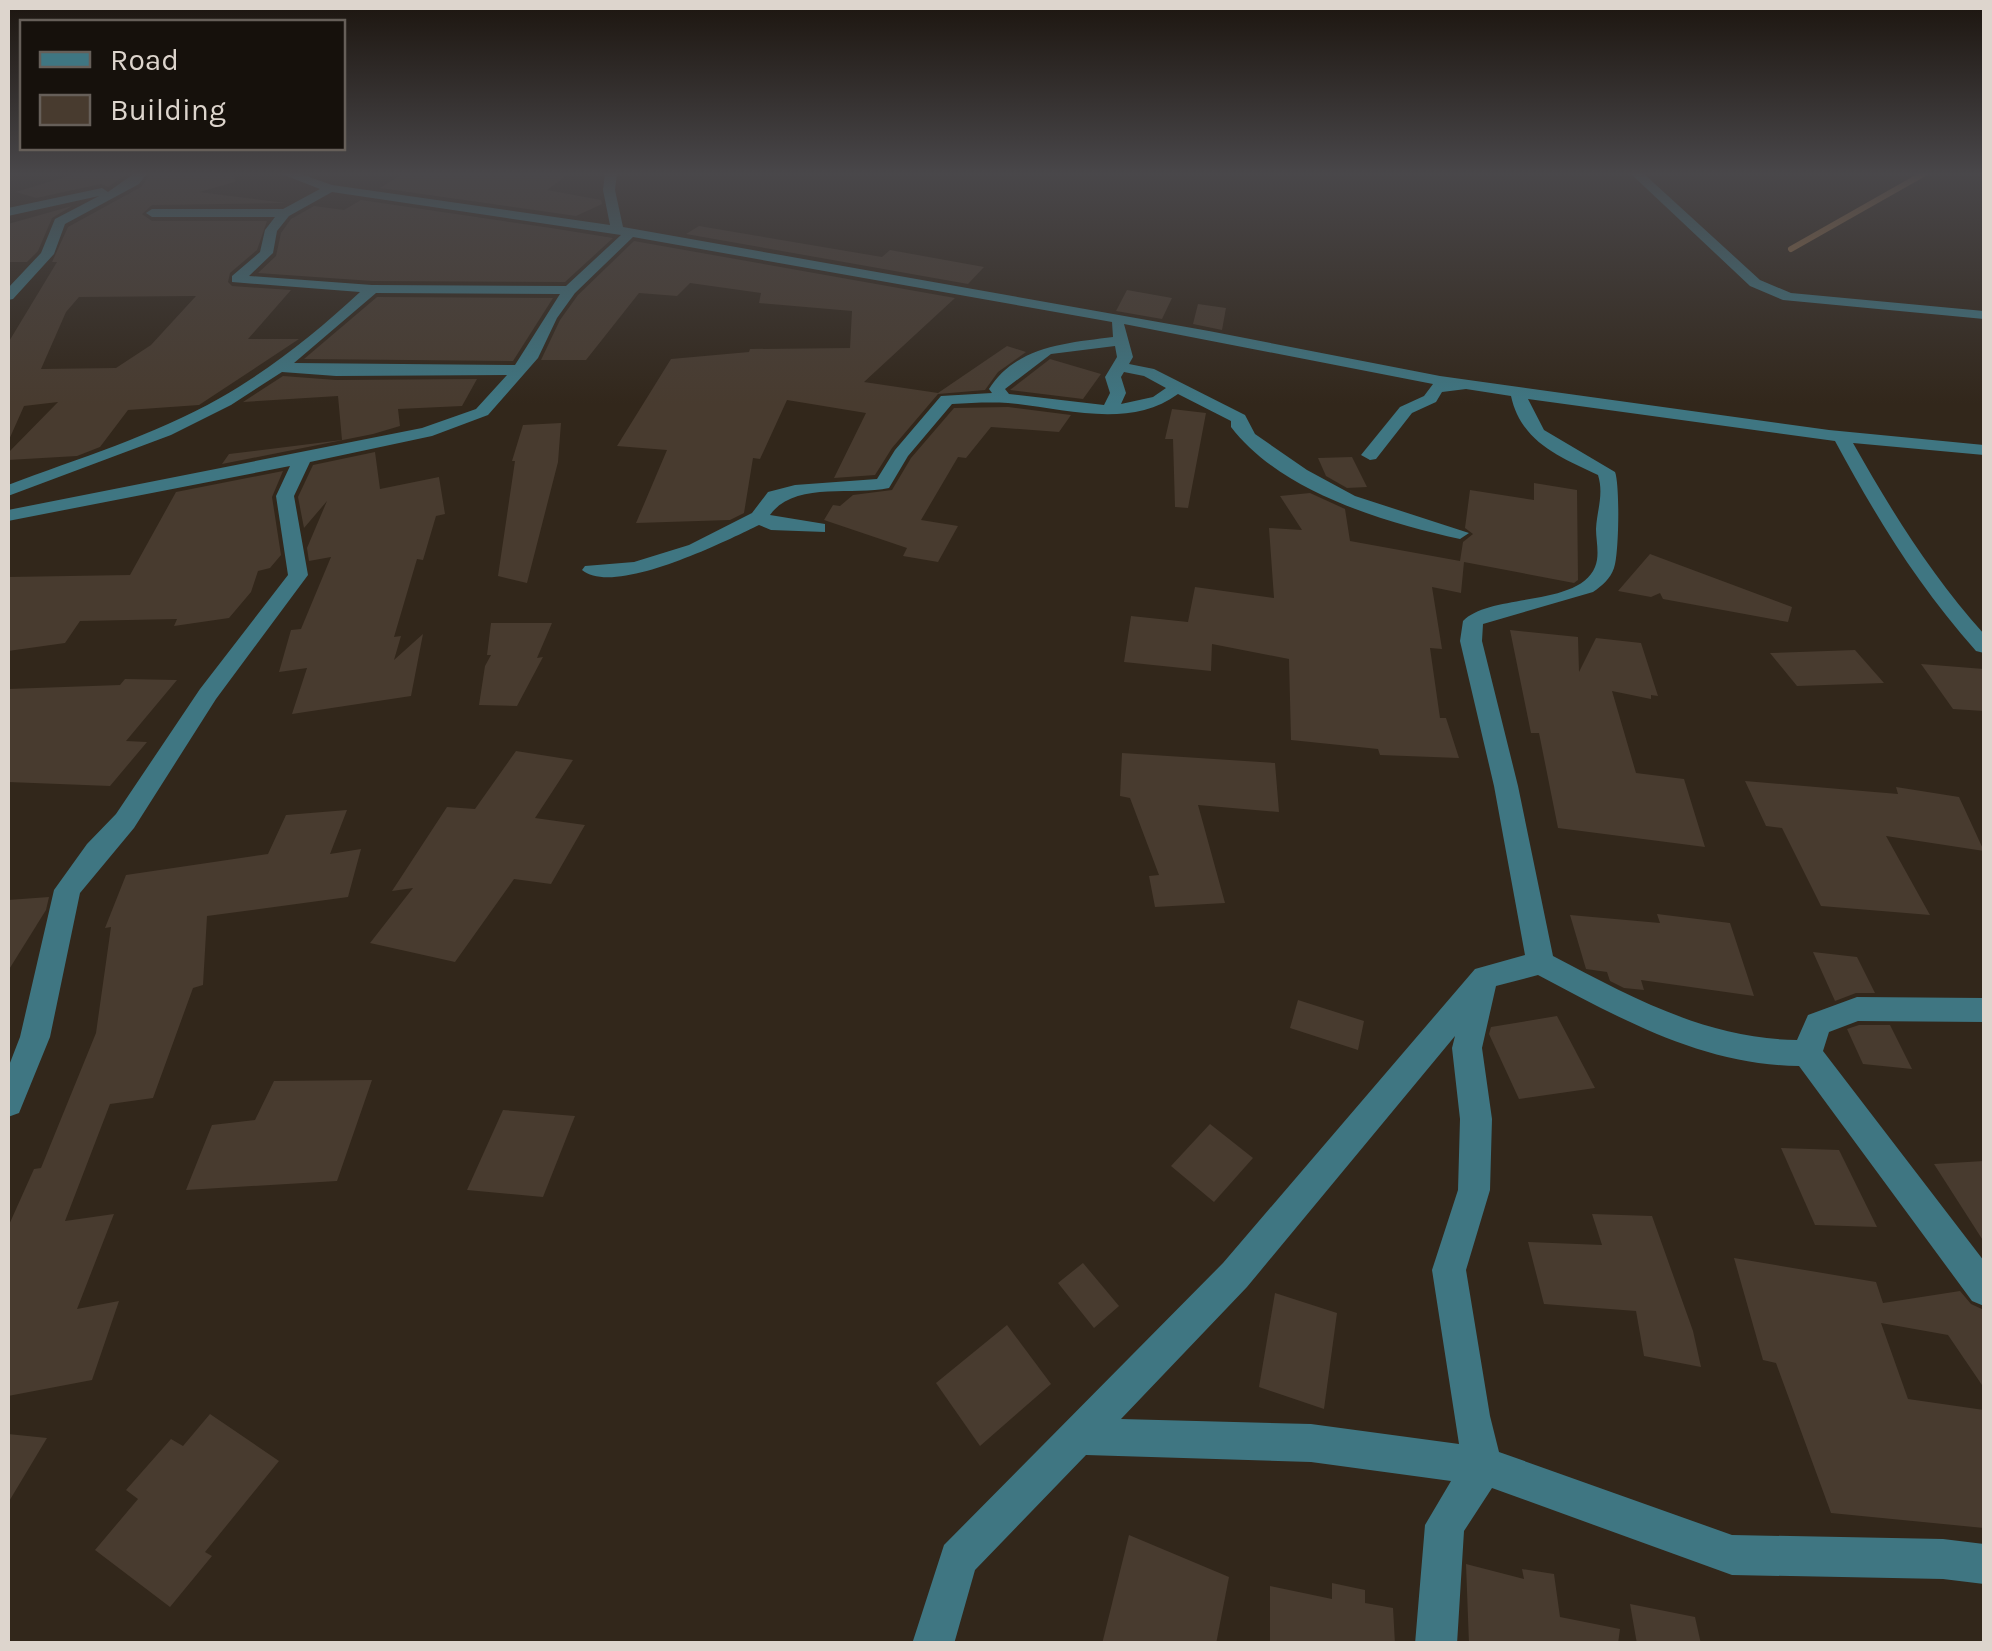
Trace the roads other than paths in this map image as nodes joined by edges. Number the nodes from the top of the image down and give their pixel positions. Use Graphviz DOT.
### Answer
graph roads {
  1 [pos="48,250"];
  2 [pos="267,250"];
  3 [pos="607,250"];
  4 [pos="725,250"];
  5 [pos="1720,250"];
  6 [pos="372,289"];
  7 [pos="570,290"];
  8 [pos="8,296"];
  9 [pos="1984,315"];
  10 [pos="1115,320"];
  11 [pos="1123,340"];
  12 [pos="278,367"];
  13 [pos="1119,367"];
  14 [pos="521,370"];
  15 [pos="1473,384"];
  16 [pos="1177,387"];
  17 [pos="1518,392"];
  18 [pos="1004,398"];
  19 [pos="1109,412"];
  20 [pos="1841,436"];
  21 [pos="1984,450"];
  22 [pos="1370,455"];
  23 [pos="303,458"];
  24 [pos="8,491"];
  25 [pos="54,506"];
  26 [pos="8,515"];
  27 [pos="759,518"];
  28 [pos="818,528"];
  29 [pos="1460,532"];
  30 [pos="592,570"];
  31 [pos="1980,633"];
  32 [pos="1540,962"];
  33 [pos="1485,976"];
  34 [pos="1984,1010"];
  35 [pos="1807,1052"];
  36 [pos="8,1104"];
  37 [pos="1984,1290"];
  38 [pos="1075,1436"];
  39 [pos="1484,1466"];
  40 [pos="1984,1564"];
  41 [pos="933,1644"];
  42 [pos="1436,1644"];
  1 -- 8 [label="street"];
  2 -- 6 [label="street"];
  3 -- 7 [label="street"];
  4 -- 10 [label="street"];
  5 -- 9 [label="street"];
  6 -- 7 [label="street"];
  6 -- 12 [label="street"];
  7 -- 14 [label="street"];
  10 -- 11 [label="street"];
  10 -- 15 [label="street"];
  11 -- 13 [label="street"];
  11 -- 18 [label="street"];
  12 -- 14 [label="street"];
  12 -- 24 [label="street"];
  13 -- 16 [label="street"];
  13 -- 19 [label="street"];
  14 -- 23 [label="street"];
  15 -- 17 [label="street"];
  15 -- 22 [label="street"];
  16 -- 19 [label="street"];
  16 -- 29 [label="street"];
  17 -- 20 [label="street"];
  17 -- 32 [label="street"];
  18 -- 19 [label="street"];
  18 -- 27 [label="street"];
  20 -- 21 [label="street"];
  20 -- 31 [label="street"];
  23 -- 25 [label="street"];
  23 -- 36 [label="street"];
  24 -- 25 [label="street"];
  25 -- 26 [label="street"];
  27 -- 28 [label="street"];
  27 -- 30 [label="street"];
  32 -- 33 [label="street"];
  32 -- 35 [label="street"];
  33 -- 38 [label="street"];
  33 -- 39 [label="street"];
  34 -- 35 [label="street"];
  35 -- 37 [label="street"];
  38 -- 39 [label="street"];
  38 -- 41 [label="street"];
  39 -- 40 [label="street"];
  39 -- 42 [label="street"];
}
